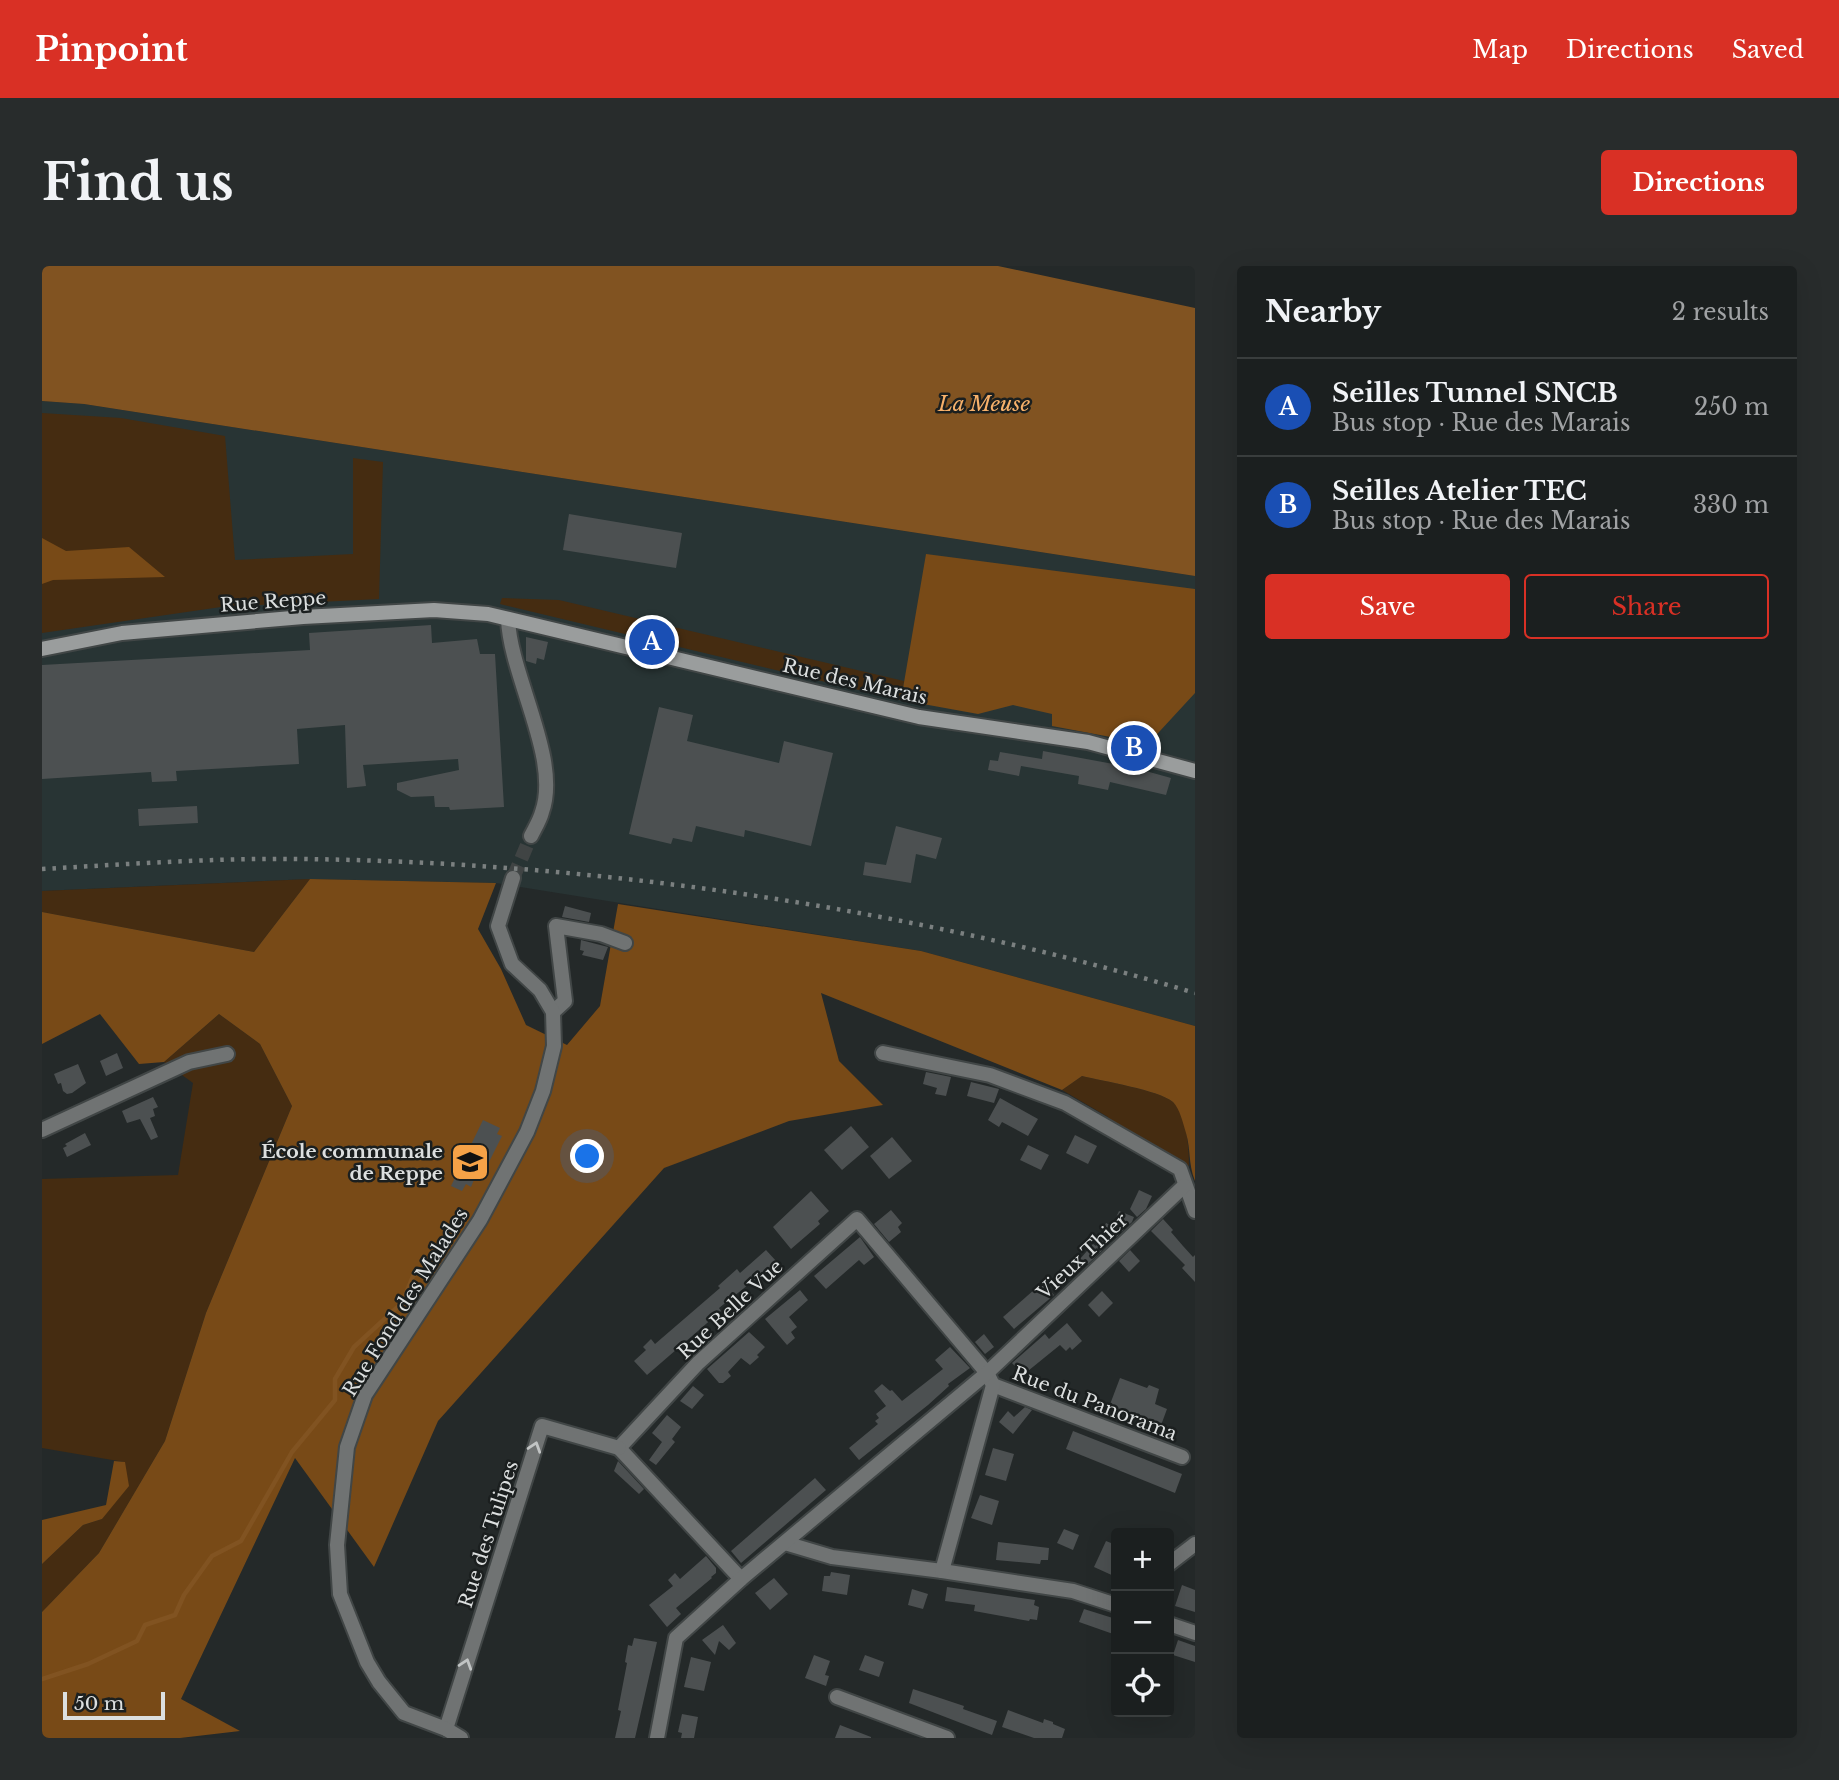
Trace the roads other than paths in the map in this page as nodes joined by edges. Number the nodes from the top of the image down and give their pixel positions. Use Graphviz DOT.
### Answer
graph roads {
  1 [pos="508,618"];
  2 [pos="42,649"];
  3 [pos="1195,771"];
  4 [pos="531,836"];
  5 [pos="513,878"];
  6 [pos="625,943"];
  7 [pos="553,1012"];
  8 [pos="883,1053"];
  9 [pos="227,1054"];
  10 [pos="42,1130"];
  11 [pos="1184,1186"];
  12 [pos="1195,1211"];
  13 [pos="990,1379"];
  14 [pos="619,1448"];
  15 [pos="1182,1457"];
  16 [pos="785,1543"];
  17 [pos="1195,1544"];
  18 [pos="1174,1560"];
  19 [pos="943,1571"];
  20 [pos="741,1579"];
  21 [pos="1111,1603"];
  22 [pos="1174,1626"];
  23 [pos="1195,1633"];
  24 [pos="837,1697"];
  25 [pos="446,1729"];
  26 [pos="461,1738"];
  27 [pos="657,1738"];
  28 [pos="947,1738"];
  1 -- 2 [label="main road, Rue Reppe"];
  1 -- 3 [label="main road, Rue des Marais"];
  1 -- 4 [label="street"];
  5 -- 7 [label="street"];
  6 -- 7 [label="street, Rue Fond des Malades"];
  7 -- 25 [label="street, Rue Fond des Malades"];
  8 -- 11 [label="street"];
  9 -- 10 [label="street"];
  11 -- 12 [label="street"];
  11 -- 13 [label="street, Vieux Thier"];
  13 -- 14 [label="street, Rue Belle Vue"];
  13 -- 15 [label="street, Rue du Panorama"];
  13 -- 16 [label="street, Vieux Thier"];
  13 -- 19 [label="street"];
  14 -- 20 [label="street"];
  25 -- 14 [label="street, Rue des Tulipes, one-way"];
  16 -- 19 [label="street"];
  16 -- 20 [label="street, Vieux Thier"];
  17 -- 18 [label="street"];
  19 -- 21 [label="street"];
  20 -- 27 [label="street, Vieux Thier"];
  22 -- 23 [label="street"];
  24 -- 28 [label="street"];
  25 -- 26 [label="street, Rue Fond des Malades"];
}
